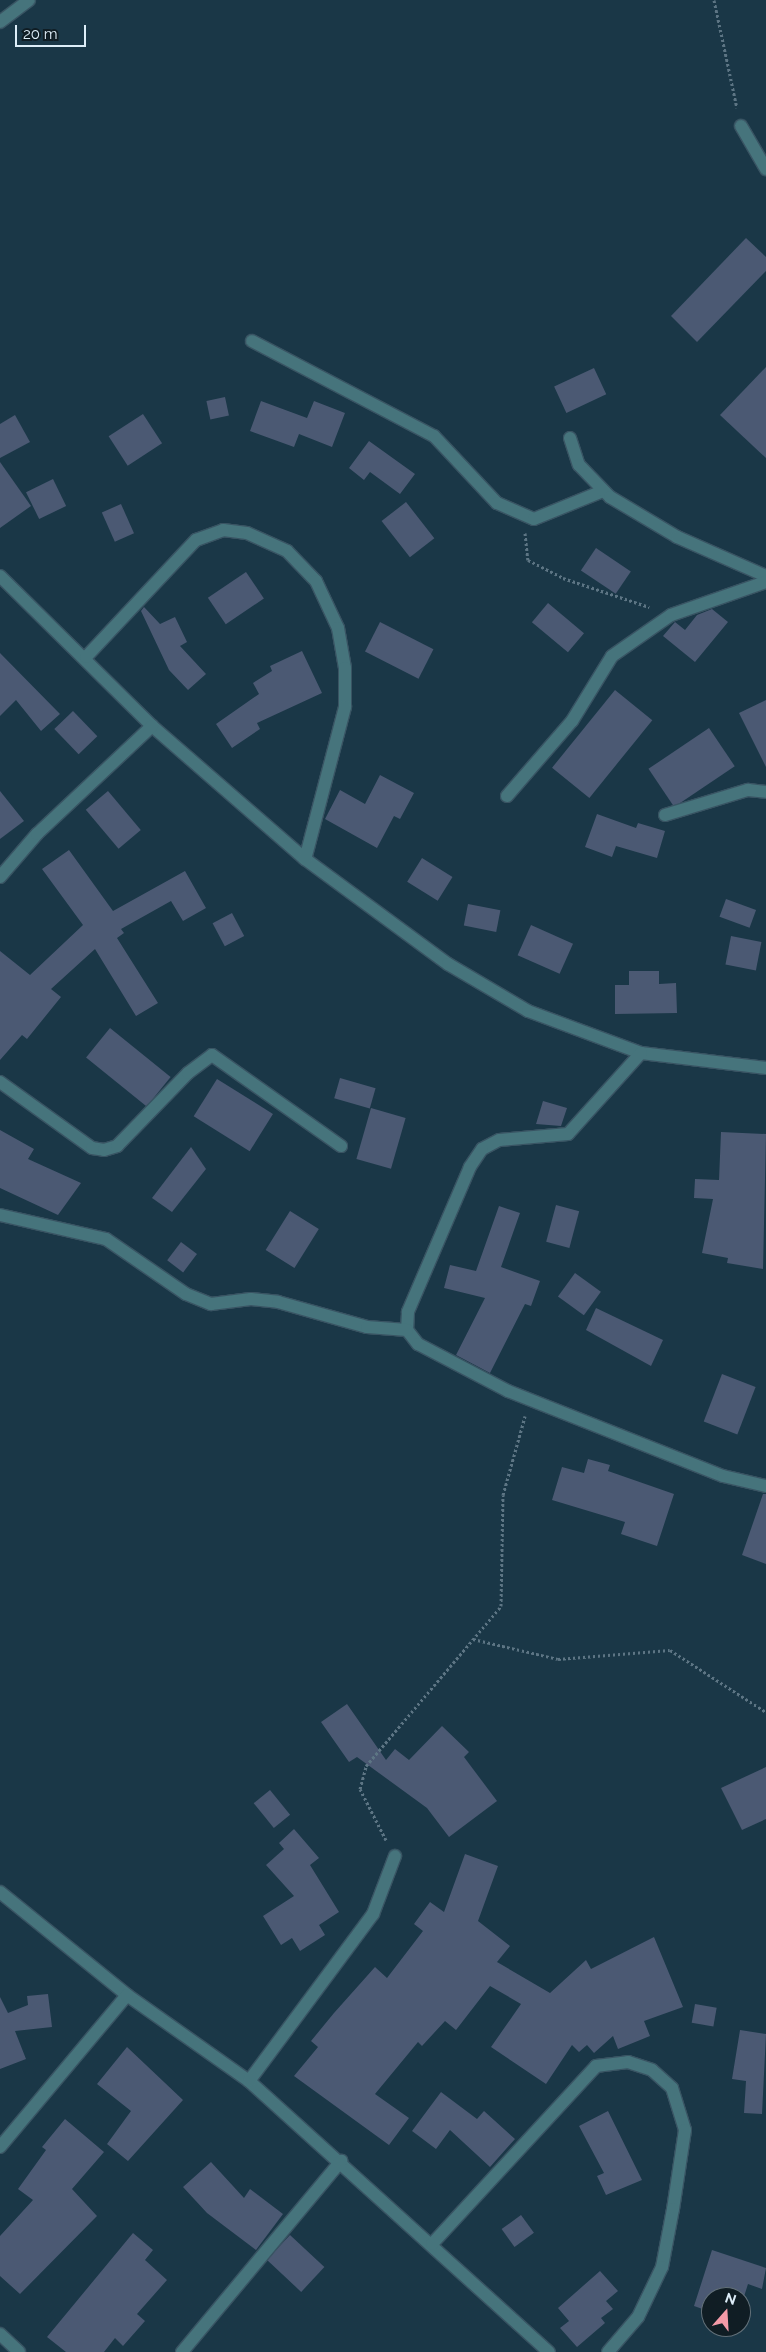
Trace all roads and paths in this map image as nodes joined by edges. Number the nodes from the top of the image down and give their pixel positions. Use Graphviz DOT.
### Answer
graph roads {
  1 [pos="29,0"];
  2 [pos="714,0"];
  3 [pos="0,22"];
  4 [pos="741,126"];
  5 [pos="766,169"];
  6 [pos="252,341"];
  7 [pos="570,438"];
  8 [pos="603,492"];
  9 [pos="534,519"];
  10 [pos="0,576"];
  11 [pos="766,576"];
  12 [pos="766,582"];
  13 [pos="671,615"];
  14 [pos="86,657"];
  15 [pos="152,726"];
  16 [pos="766,792"];
  17 [pos="507,796"];
  18 [pos="665,815"];
  19 [pos="305,859"];
  20 [pos="0,877"];
  21 [pos="641,1053"];
  22 [pos="766,1068"];
  23 [pos="0,1082"];
  24 [pos="341,1146"];
  25 [pos="0,1215"];
  26 [pos="407,1330"];
  27 [pos="529,1399"];
  28 [pos="766,1486"];
  29 [pos="473,1639"];
  30 [pos="766,1712"];
  31 [pos="395,1856"];
  32 [pos="0,1892"];
  33 [pos="126,1995"];
  34 [pos="249,2082"];
  35 [pos="0,2147"];
  36 [pos="341,2161"];
  37 [pos="432,2244"];
  38 [pos="0,2334"];
  39 [pos="19,2352"];
  40 [pos="182,2352"];
  41 [pos="549,2352"];
  42 [pos="608,2352"];
  1 -- 3 [label="street"];
  2 -- 4 [label="path"];
  4 -- 5 [label="street"];
  6 -- 9 [label="street"];
  7 -- 8 [label="street"];
  8 -- 9 [label="street"];
  8 -- 11 [label="street"];
  9 -- 13 [label="path"];
  10 -- 14 [label="street"];
  12 -- 13 [label="street"];
  13 -- 17 [label="street"];
  14 -- 15 [label="street"];
  14 -- 19 [label="street"];
  15 -- 19 [label="street"];
  15 -- 20 [label="street"];
  16 -- 18 [label="street"];
  19 -- 21 [label="street"];
  21 -- 22 [label="street"];
  21 -- 26 [label="street"];
  23 -- 24 [label="street"];
  25 -- 26 [label="street"];
  26 -- 27 [label="street"];
  27 -- 28 [label="street"];
  27 -- 29 [label="path"];
  29 -- 30 [label="path"];
  29 -- 31 [label="path"];
  31 -- 34 [label="street"];
  32 -- 33 [label="street"];
  33 -- 34 [label="street"];
  33 -- 35 [label="street"];
  34 -- 36 [label="street"];
  36 -- 37 [label="street"];
  36 -- 40 [label="street"];
  37 -- 41 [label="street"];
  37 -- 42 [label="street"];
  38 -- 39 [label="street"];
}
